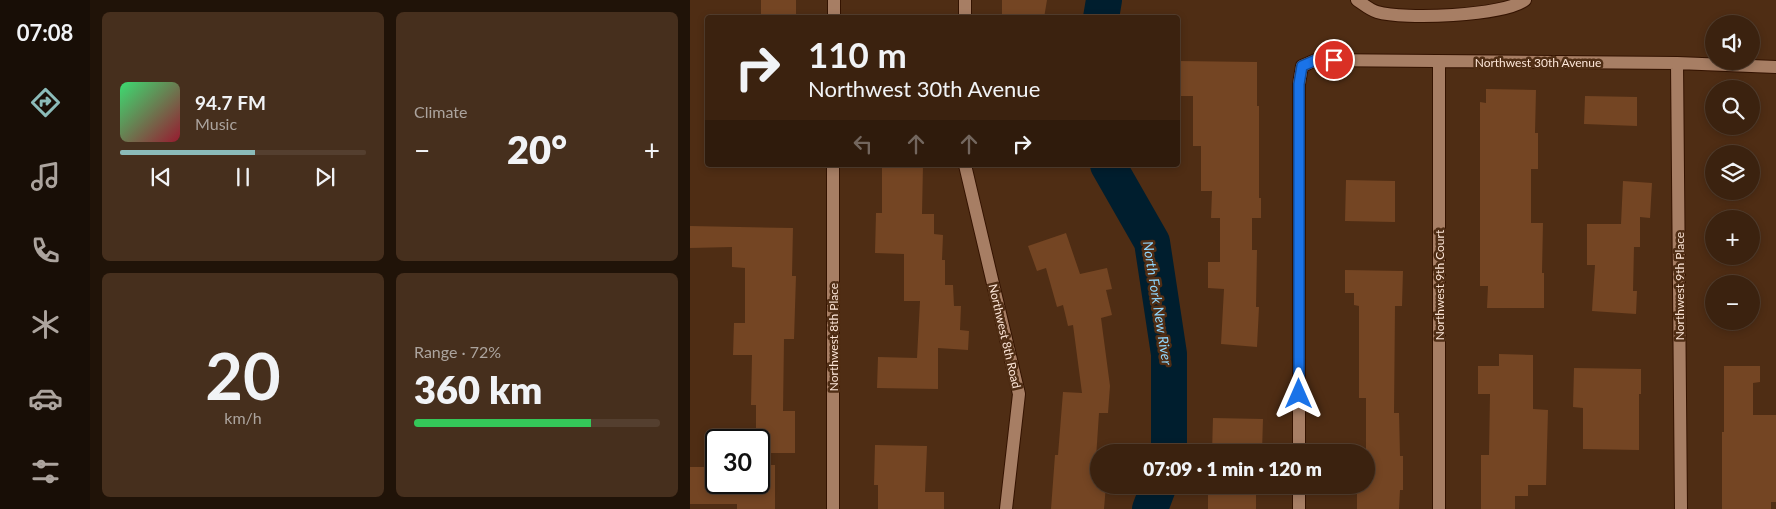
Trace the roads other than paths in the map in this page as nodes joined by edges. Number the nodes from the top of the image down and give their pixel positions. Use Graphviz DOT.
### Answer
graph roads {
  1 [pos="834,0"];
  2 [pos="965,0"];
  3 [pos="1357,0"];
  4 [pos="1525,0"];
  5 [pos="834,15"];
  6 [pos="965,15"];
  7 [pos="1439,62"];
  8 [pos="1677,63"];
  9 [pos="1776,66"];
  10 [pos="834,167"];
  11 [pos="965,167"];
  12 [pos="1299,444"];
  13 [pos="1299,494"];
  14 [pos="833,509"];
  15 [pos="1006,509"];
  16 [pos="1299,509"];
  17 [pos="1439,509"];
  18 [pos="1681,509"];
  1 -- 5 [label="street"];
  2 -- 6 [label="street"];
  3 -- 4 [label="street"];
  7 -- 8 [label="street, Northwest 30th Avenue"];
  7 -- 12 [label="street, Northwest 30th Avenue"];
  7 -- 17 [label="street, Northwest 9th Court"];
  8 -- 9 [label="street, Northwest 30th Avenue"];
  8 -- 18 [label="street, Northwest 9th Place"];
  10 -- 14 [label="street, Northwest 8th Place"];
  11 -- 15 [label="street, Northwest 8th Road"];
  13 -- 16 [label="street"];
}
